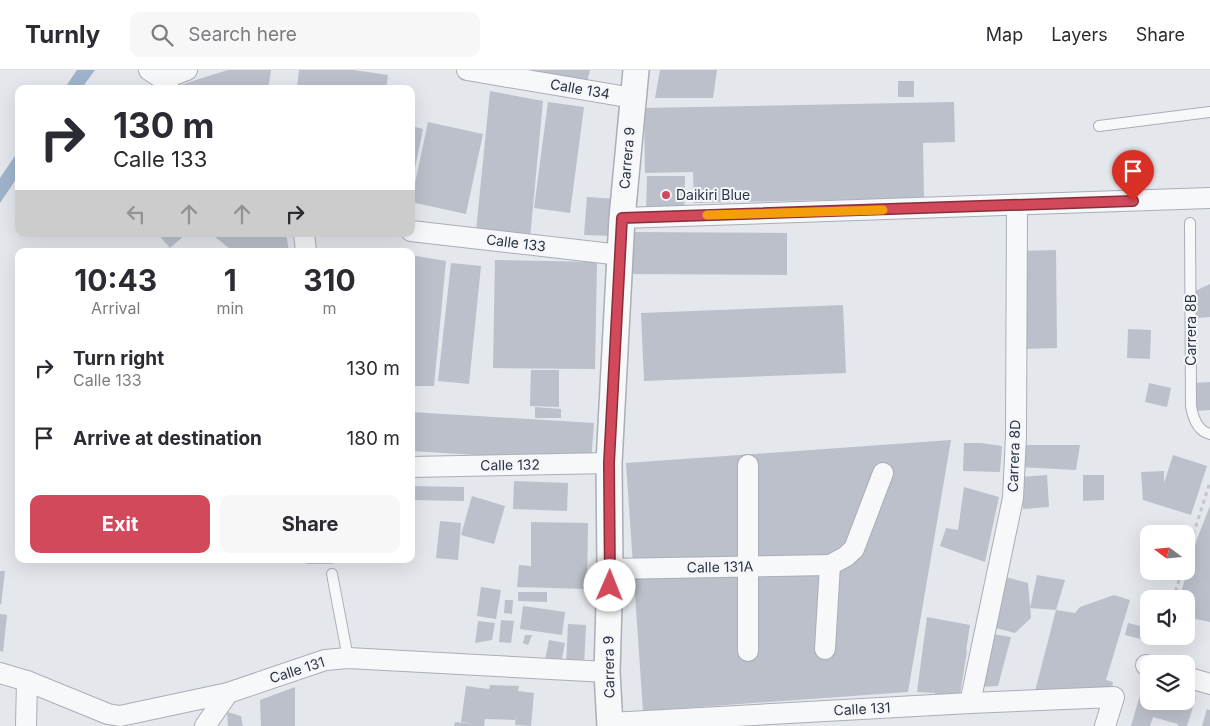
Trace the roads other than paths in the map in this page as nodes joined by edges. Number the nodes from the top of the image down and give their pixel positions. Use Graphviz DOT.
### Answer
graph roads {
  1 [pos="467,70"];
  2 [pos="636,70"];
  3 [pos="633,98"];
  4 [pos="1210,112"];
  5 [pos="1099,126"];
  6 [pos="1210,198"];
  7 [pos="1017,206"];
  8 [pos="622,218"];
  9 [pos="1190,223"];
  10 [pos="415,231"];
  11 [pos="621,255"];
  12 [pos="1207,434"];
  13 [pos="609,463"];
  14 [pos="748,465"];
  15 [pos="415,467"];
  16 [pos="883,473"];
  17 [pos="830,565"];
  18 [pos="747,566"];
  19 [pos="610,570"];
  20 [pos="332,574"];
  21 [pos="825,649"];
  22 [pos="748,651"];
  23 [pos="348,658"];
  24 [pos="607,672"];
  25 [pos="0,673"];
  26 [pos="27,680"];
  27 [pos="1195,680"];
  28 [pos="1210,684"];
  29 [pos="228,693"];
  30 [pos="970,702"];
  31 [pos="104,720"];
  32 [pos="208,724"];
  33 [pos="610,725"];
  34 [pos="26,726"];
  35 [pos="1105,726"];
  1 -- 3 [label="street, Calle 134"];
  2 -- 3 [label="street, Carrera 9"];
  3 -- 8 [label="street, Carrera 9"];
  4 -- 5 [label="lane"];
  6 -- 7 [label="street"];
  7 -- 8 [label="street"];
  7 -- 30 [label="street, Carrera 8D"];
  8 -- 11 [label="street, Carrera 9"];
  9 -- 12 [label="lane, Carrera 8B"];
  10 -- 11 [label="street, Calle 133"];
  11 -- 13 [label="street, Carrera 9"];
  13 -- 15 [label="street, Calle 132"];
  13 -- 19 [label="street, Carrera 9"];
  14 -- 18 [label="street"];
  16 -- 17 [label="street"];
  17 -- 18 [label="street, Calle 131A"];
  17 -- 21 [label="street"];
  18 -- 19 [label="street, Calle 131A"];
  18 -- 22 [label="street"];
  19 -- 24 [label="street, Carrera 9"];
  20 -- 23 [label="lane"];
  23 -- 24 [label="street, Calle 131"];
  23 -- 29 [label="street, Calle 131"];
  24 -- 33 [label="street, Carrera 9"];
  25 -- 26 [label="street, Calle 131"];
  26 -- 31 [label="street, Calle 131"];
  26 -- 34 [label="street"];
  27 -- 28 [label="street"];
  29 -- 31 [label="street, Calle 131"];
  29 -- 32 [label="street"];
  30 -- 33 [label="street, Calle 131"];
  30 -- 35 [label="street, Calle 131"];
}
